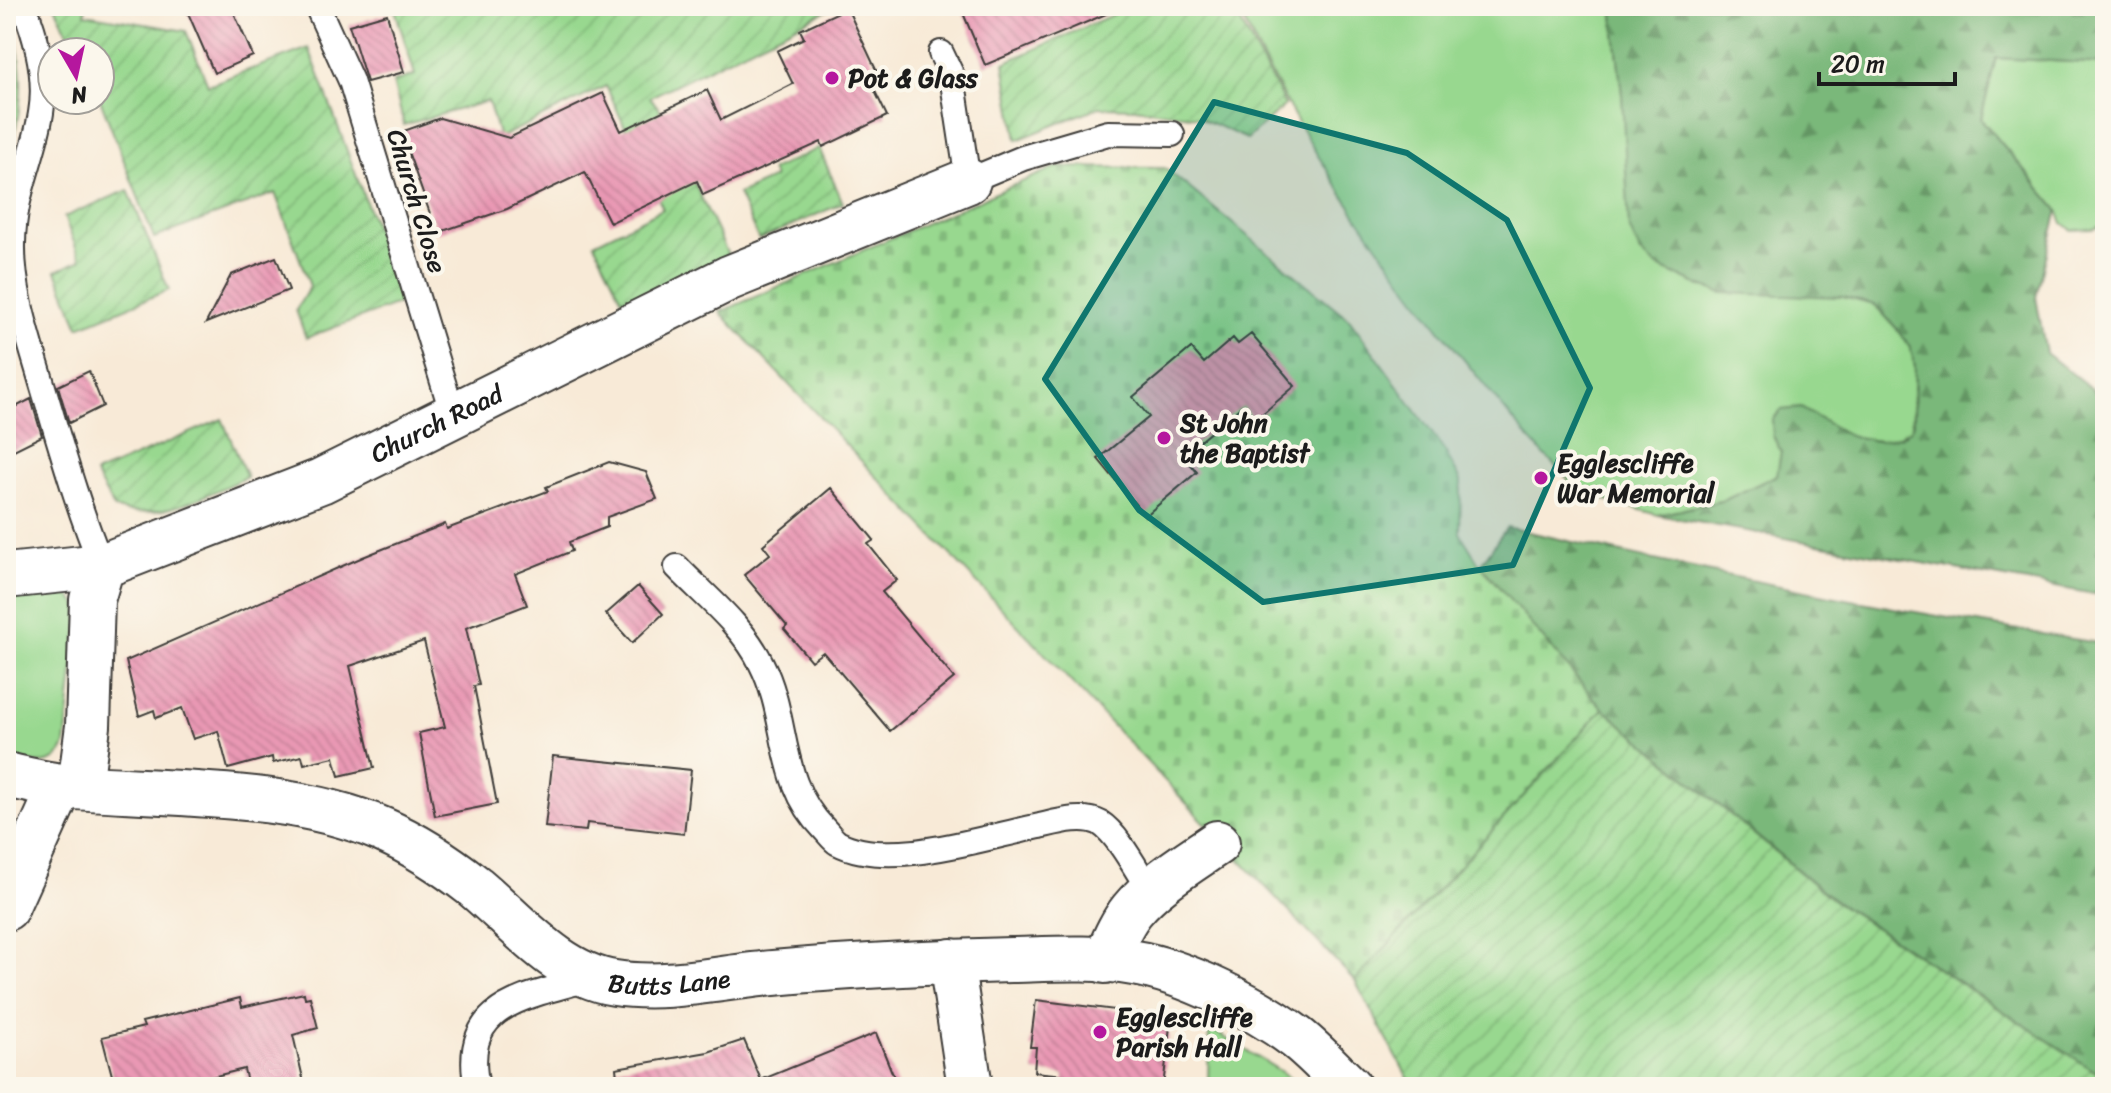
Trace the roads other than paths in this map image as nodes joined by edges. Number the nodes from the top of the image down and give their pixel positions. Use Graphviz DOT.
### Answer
graph roads {
  1 [pos="24,6"];
  2 [pos="317,6"];
  3 [pos="941,53"];
  4 [pos="1172,134"];
  5 [pos="968,181"];
  6 [pos="453,415"];
  7 [pos="102,566"];
  8 [pos="677,567"];
  9 [pos="6,576"];
  10 [pos="6,775"];
  11 [pos="70,786"];
  12 [pos="1217,843"];
  13 [pos="1150,891"];
  14 [pos="6,908"];
  15 [pos="951,961"];
  16 [pos="1105,961"];
  17 [pos="590,978"];
  18 [pos="470,1081"];
  19 [pos="970,1087"];
  20 [pos="1349,1087"];
  1 -- 7 [label="lane"];
  2 -- 6 [label="lane, Church Close"];
  3 -- 5 [label="lane"];
  4 -- 5 [label="lane"];
  5 -- 6 [label="street, Church Road"];
  6 -- 7 [label="street, Church Road"];
  7 -- 9 [label="street, Church Road"];
  7 -- 11 [label="street"];
  8 -- 13 [label="lane"];
  10 -- 11 [label="street, Butts Lane"];
  11 -- 14 [label="street"];
  11 -- 17 [label="street, Butts Lane"];
  12 -- 13 [label="street"];
  13 -- 16 [label="street"];
  15 -- 16 [label="street, Butts Lane"];
  15 -- 17 [label="street, Butts Lane"];
  15 -- 19 [label="street"];
  16 -- 20 [label="street, Butts Lane"];
  17 -- 18 [label="lane"];
}
